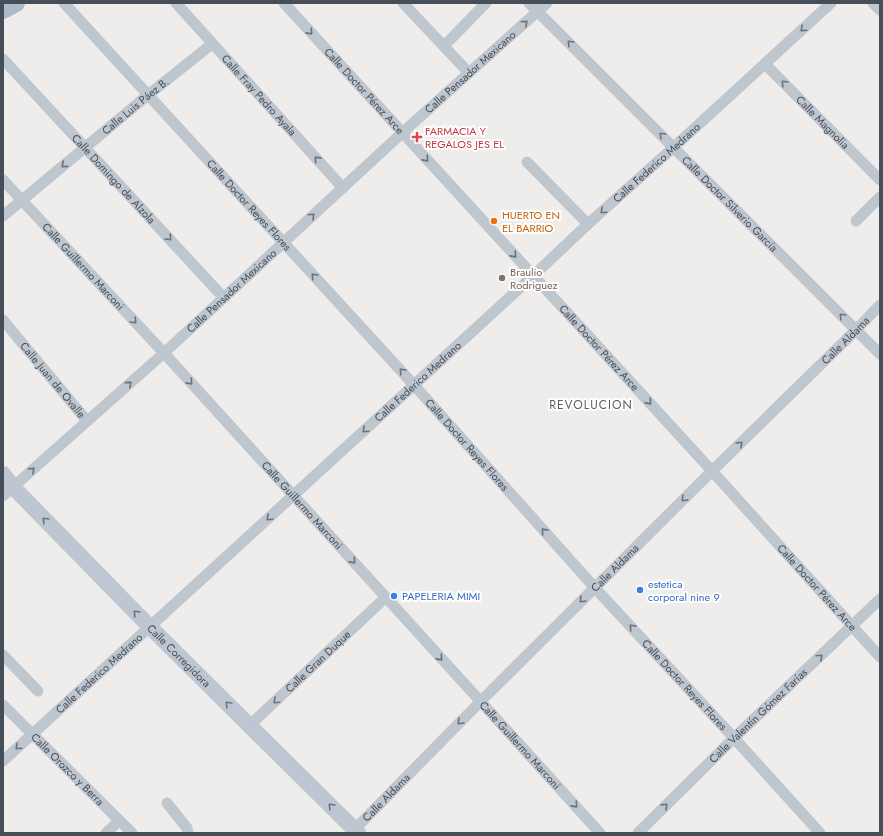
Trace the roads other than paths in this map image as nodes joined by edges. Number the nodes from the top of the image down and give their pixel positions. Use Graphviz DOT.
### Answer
graph roads {
  1 [pos="16,3"];
  2 [pos="64,3"];
  3 [pos="176,3"];
  4 [pos="284,3"];
  5 [pos="403,3"];
  6 [pos="486,3"];
  7 [pos="529,3"];
  8 [pos="547,3"];
  9 [pos="832,3"];
  10 [pos="873,3"];
  11 [pos="3,10"];
  12 [pos="880,10"];
  13 [pos="538,11"];
  14 [pos="212,44"];
  15 [pos="444,46"];
  16 [pos="3,59"];
  17 [pos="765,64"];
  18 [pos="469,73"];
  19 [pos="148,96"];
  20 [pos="402,133"];
  21 [pos="674,147"];
  22 [pos="85,148"];
  23 [pos="527,162"];
  24 [pos="3,180"];
  25 [pos="880,180"];
  26 [pos="343,188"];
  27 [pos="880,197"];
  28 [pos="22,200"];
  29 [pos="3,216"];
  30 [pos="856,221"];
  31 [pos="588,224"];
  32 [pos="284,243"];
  33 [pos="533,276"];
  34 [pos="224,298"];
  35 [pos="880,305"];
  36 [pos="3,320"];
  37 [pos="856,330"];
  38 [pos="164,353"];
  39 [pos="880,354"];
  40 [pos="414,385"];
  41 [pos="87,421"];
  42 [pos="712,471"];
  43 [pos="3,474"];
  44 [pos="8,492"];
  45 [pos="293,496"];
  46 [pos="595,588"];
  47 [pos="386,597"];
  48 [pos="880,600"];
  49 [pos="852,626"];
  50 [pos="150,627"];
  51 [pos="3,656"];
  52 [pos="880,657"];
  53 [pos="38,691"];
  54 [pos="480,702"];
  55 [pos="3,705"];
  56 [pos="250,725"];
  57 [pos="32,734"];
  58 [pos="734,738"];
  59 [pos="3,761"];
  60 [pos="167,803"];
  61 [pos="119,821"];
  62 [pos="354,832"];
  63 [pos="106,833"];
  64 [pos="132,833"];
  65 [pos="188,833"];
  66 [pos="600,833"];
  67 [pos="638,833"];
  68 [pos="820,833"];
  1 -- 11 [label="main road"];
  2 -- 19 [label="street, Calle Doctor Reyes Flores"];
  3 -- 14 [label="street, Calle Fray Pedro Ayala"];
  4 -- 20 [label="street, Calle Doctor Pérez Arce, one-way"];
  5 -- 15 [label="street"];
  6 -- 15 [label="street"];
  7 -- 13 [label="street, Calle Doctor Silverio García"];
  8 -- 13 [label="street, Calle Pensador Mexicano"];
  9 -- 17 [label="street, Calle Federico Medrano, one-way"];
  10 -- 12 [label="street"];
  18 -- 13 [label="street, Calle Pensador Mexicano, one-way"];
  21 -- 13 [label="street, Calle Doctor Silverio García, one-way"];
  14 -- 19 [label="street, Calle Luis Páez B."];
  26 -- 14 [label="street, Calle Fray Pedro Ayala, one-way"];
  15 -- 18 [label="street"];
  16 -- 22 [label="street, Calle Domingo de Alzola"];
  17 -- 21 [label="street, Calle Federico Medrano"];
  25 -- 17 [label="street, Calle Magnolia, one-way"];
  18 -- 20 [label="street, Calle Pensador Mexicano"];
  19 -- 22 [label="street, Calle Luis Páez B."];
  19 -- 32 [label="street, Calle Doctor Reyes Flores"];
  20 -- 26 [label="street, Calle Pensador Mexicano"];
  20 -- 33 [label="street, Calle Doctor Pérez Arce, one-way"];
  21 -- 31 [label="street, Calle Federico Medrano, one-way"];
  37 -- 21 [label="street, Calle Doctor Silverio García, one-way"];
  22 -- 28 [label="street, Calle Luis Páez B., one-way"];
  22 -- 34 [label="street, Calle Domingo de Alzola, one-way"];
  23 -- 31 [label="street"];
  24 -- 28 [label="street, Calle Guillermo Marconi"];
  32 -- 26 [label="street, Calle Pensador Mexicano, one-way"];
  27 -- 30 [label="street"];
  28 -- 29 [label="street, Calle Luis Páez B."];
  28 -- 38 [label="street, Calle Guillermo Marconi, one-way"];
  31 -- 33 [label="street, Calle Federico Medrano"];
  32 -- 34 [label="street, Calle Pensador Mexicano"];
  40 -- 32 [label="street, Calle Doctor Reyes Flores, one-way"];
  33 -- 40 [label="street, Calle Federico Medrano"];
  33 -- 42 [label="street, Calle Doctor Pérez Arce, one-way"];
  34 -- 38 [label="street, Calle Pensador Mexicano"];
  35 -- 37 [label="street, Calle Aldama"];
  36 -- 41 [label="street, Calle Juan de Ovalle"];
  37 -- 39 [label="street, Calle Doctor Silverio García"];
  42 -- 37 [label="street, Calle Aldama, one-way"];
  41 -- 38 [label="street, Calle Pensador Mexicano, one-way"];
  38 -- 45 [label="street, Calle Guillermo Marconi, one-way"];
  40 -- 45 [label="street, Calle Federico Medrano, one-way"];
  46 -- 40 [label="street, Calle Doctor Reyes Flores, one-way"];
  44 -- 41 [label="street, Calle Pensador Mexicano, one-way"];
  42 -- 46 [label="street, Calle Aldama, one-way"];
  42 -- 49 [label="street, Calle Doctor Pérez Arce"];
  43 -- 44 [label="street, Calle Corregidora"];
  50 -- 44 [label="street, Calle Corregidora, one-way"];
  45 -- 47 [label="street, Calle Guillermo Marconi, one-way"];
  45 -- 50 [label="street, Calle Federico Medrano, one-way"];
  46 -- 54 [label="street, Calle Aldama, one-way"];
  58 -- 46 [label="street, Calle Doctor Reyes Flores, one-way"];
  47 -- 54 [label="street, Calle Guillermo Marconi, one-way"];
  47 -- 56 [label="street, Calle Gran Duque, one-way"];
  48 -- 49 [label="street, Calle Valentín Gómez Farías"];
  49 -- 52 [label="street, Calle Doctor Pérez Arce"];
  58 -- 49 [label="street, Calle Valentín Gómez Farías, one-way"];
  56 -- 50 [label="street, Calle Corregidora, one-way"];
  50 -- 57 [label="street, Calle Federico Medrano"];
  51 -- 53 [label="street"];
  54 -- 62 [label="street, Calle Aldama, one-way"];
  54 -- 66 [label="street, Calle Guillermo Marconi, one-way"];
  55 -- 57 [label="street, Calle Orozco y Berra"];
  62 -- 56 [label="street, Calle Corregidora, one-way"];
  57 -- 59 [label="street, Calle Federico Medrano, one-way"];
  57 -- 61 [label="street, Calle Orozco y Berra"];
  67 -- 58 [label="street, Calle Valentín Gómez Farías, one-way"];
  58 -- 68 [label="street, Calle Doctor Reyes Flores"];
  60 -- 65 [label="street"];
  61 -- 63 [label="street"];
  61 -- 64 [label="street, Calle Orozco y Berra"];
}
